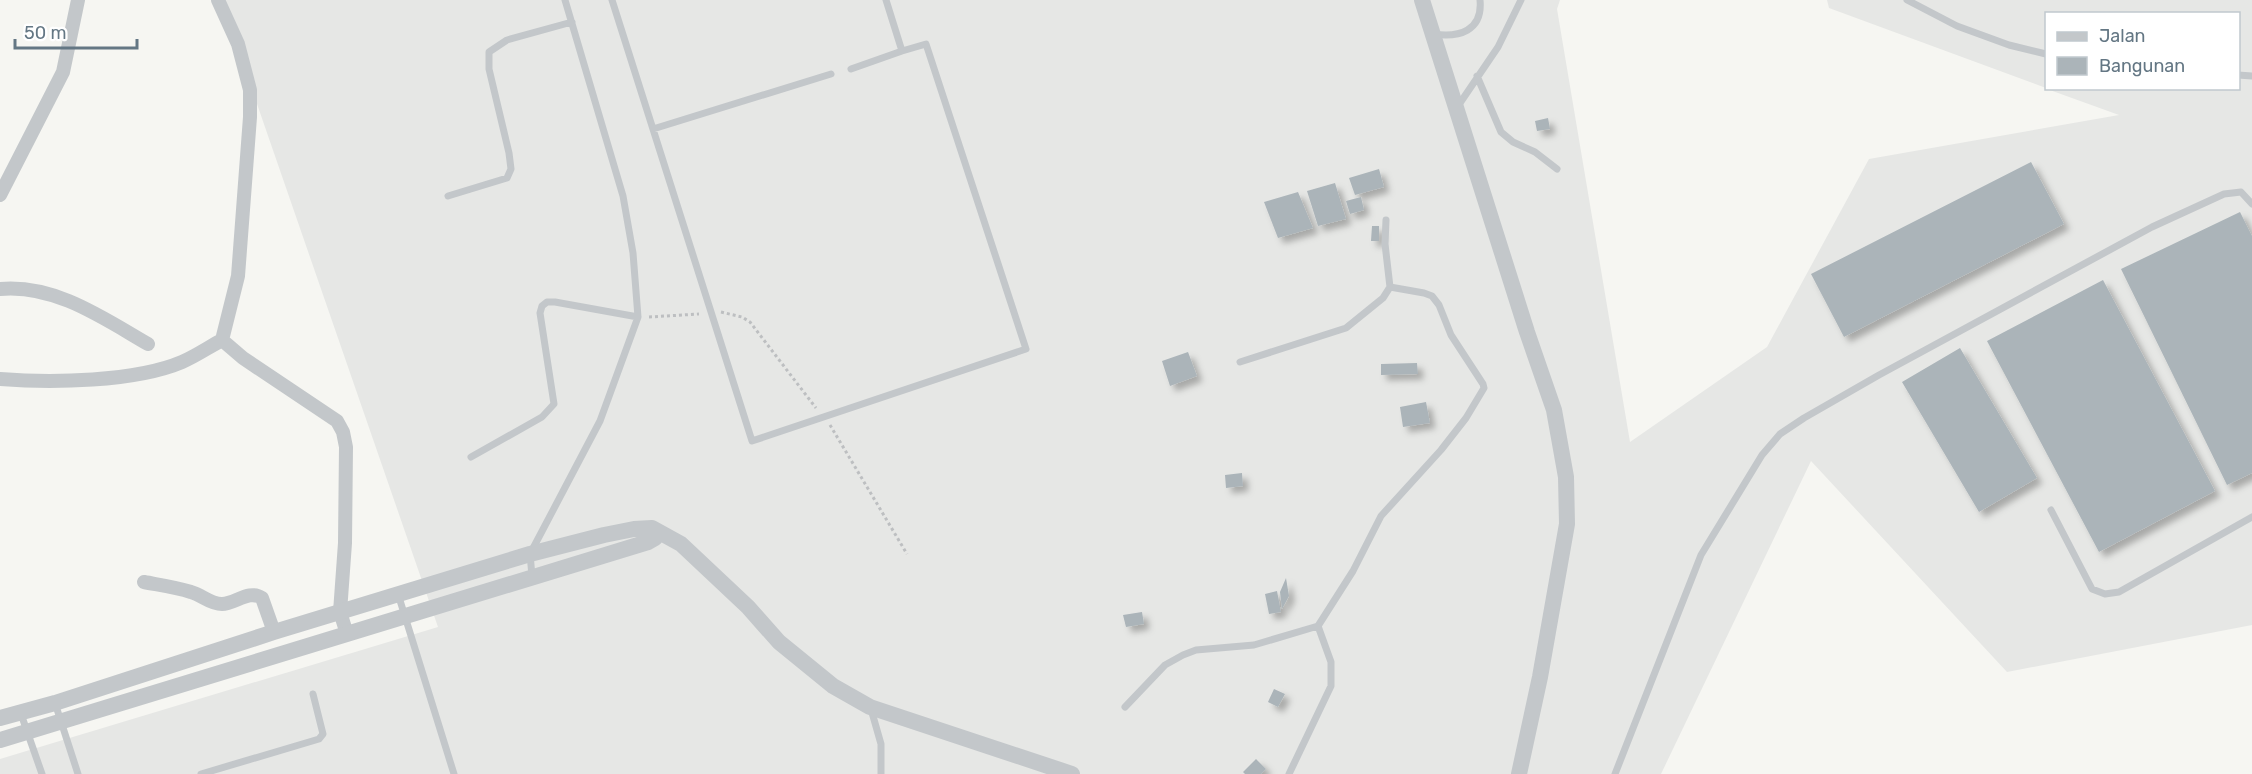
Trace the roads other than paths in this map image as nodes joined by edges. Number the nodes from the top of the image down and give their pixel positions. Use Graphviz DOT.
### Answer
graph roads {
  1 [pos="78,0"];
  2 [pos="218,0"];
  3 [pos="565,0"];
  4 [pos="612,0"];
  5 [pos="886,0"];
  6 [pos="1422,0"];
  7 [pos="1480,0"];
  8 [pos="1907,0"];
  9 [pos="1518,1"];
  10 [pos="572,22"];
  11 [pos="1433,34"];
  12 [pos="902,51"];
  13 [pos="2045,54"];
  14 [pos="851,69"];
  15 [pos="831,74"];
  16 [pos="1477,76"];
  17 [pos="1457,108"];
  18 [pos="653,129"];
  19 [pos="1557,169"];
  20 [pos="0,195"];
  21 [pos="448,196"];
  22 [pos="2252,204"];
  23 [pos="1386,220"];
  24 [pos="1390,287"];
  25 [pos="0,289"];
  26 [pos="638,317"];
  27 [pos="222,340"];
  28 [pos="148,344"];
  29 [pos="1240,362"];
  30 [pos="0,379"];
  31 [pos="471,457"];
  32 [pos="2051,510"];
  33 [pos="2252,517"];
  34 [pos="659,533"];
  35 [pos="530,554"];
  36 [pos="531,576"];
  37 [pos="144,582"];
  38 [pos="398,594"];
  39 [pos="340,612"];
  40 [pos="406,617"];
  41 [pos="1318,626"];
  42 [pos="274,632"];
  43 [pos="347,634"];
  44 [pos="313,694"];
  45 [pos="55,703"];
  46 [pos="870,707"];
  47 [pos="1125,707"];
  48 [pos="20,712"];
  49 [pos="0,718"];
  50 [pos="61,721"];
  51 [pos="27,731"];
  52 [pos="0,740"];
  53 [pos="42,774"];
  54 [pos="78,774"];
  55 [pos="201,774"];
  56 [pos="454,774"];
  57 [pos="881,774"];
  58 [pos="1072,774"];
  59 [pos="1289,774"];
  60 [pos="1519,774"];
  61 [pos="1616,774"];
  1 -- 20 [label="street"];
  2 -- 27 [label="street"];
  3 -- 10 [label="lane"];
  4 -- 18 [label="lane"];
  5 -- 12 [label="lane"];
  6 -- 11 [label="street"];
  7 -- 11 [label="lane"];
  8 -- 13 [label="lane"];
  9 -- 16 [label="lane"];
  10 -- 21 [label="lane"];
  10 -- 26 [label="lane"];
  11 -- 17 [label="street"];
  12 -- 14 [label="lane"];
  12 -- 18 [label="lane"];
  15 -- 18 [label="lane"];
  16 -- 17 [label="lane"];
  16 -- 19 [label="lane"];
  17 -- 60 [label="street"];
  22 -- 61 [label="lane"];
  23 -- 24 [label="lane"];
  24 -- 29 [label="lane"];
  24 -- 41 [label="lane"];
  25 -- 28 [label="street"];
  26 -- 31 [label="lane"];
  26 -- 35 [label="lane"];
  27 -- 30 [label="street"];
  27 -- 39 [label="street"];
  32 -- 33 [label="lane"];
  34 -- 35 [label="street"];
  34 -- 36 [label="street"];
  34 -- 46 [label="street"];
  35 -- 36 [label="lane"];
  35 -- 38 [label="street"];
  36 -- 40 [label="street"];
  37 -- 42 [label="street"];
  38 -- 39 [label="street"];
  38 -- 40 [label="lane"];
  39 -- 42 [label="street"];
  39 -- 43 [label="street"];
  40 -- 43 [label="street"];
  40 -- 56 [label="lane"];
  41 -- 47 [label="lane"];
  41 -- 59 [label="lane"];
  42 -- 45 [label="street"];
  43 -- 50 [label="street"];
  44 -- 55 [label="lane"];
  45 -- 48 [label="street"];
  45 -- 50 [label="lane"];
  46 -- 57 [label="lane"];
  46 -- 58 [label="street"];
  48 -- 49 [label="street"];
  48 -- 51 [label="lane"];
  50 -- 51 [label="street"];
  50 -- 54 [label="lane"];
  51 -- 52 [label="street"];
  51 -- 53 [label="lane"];
}
